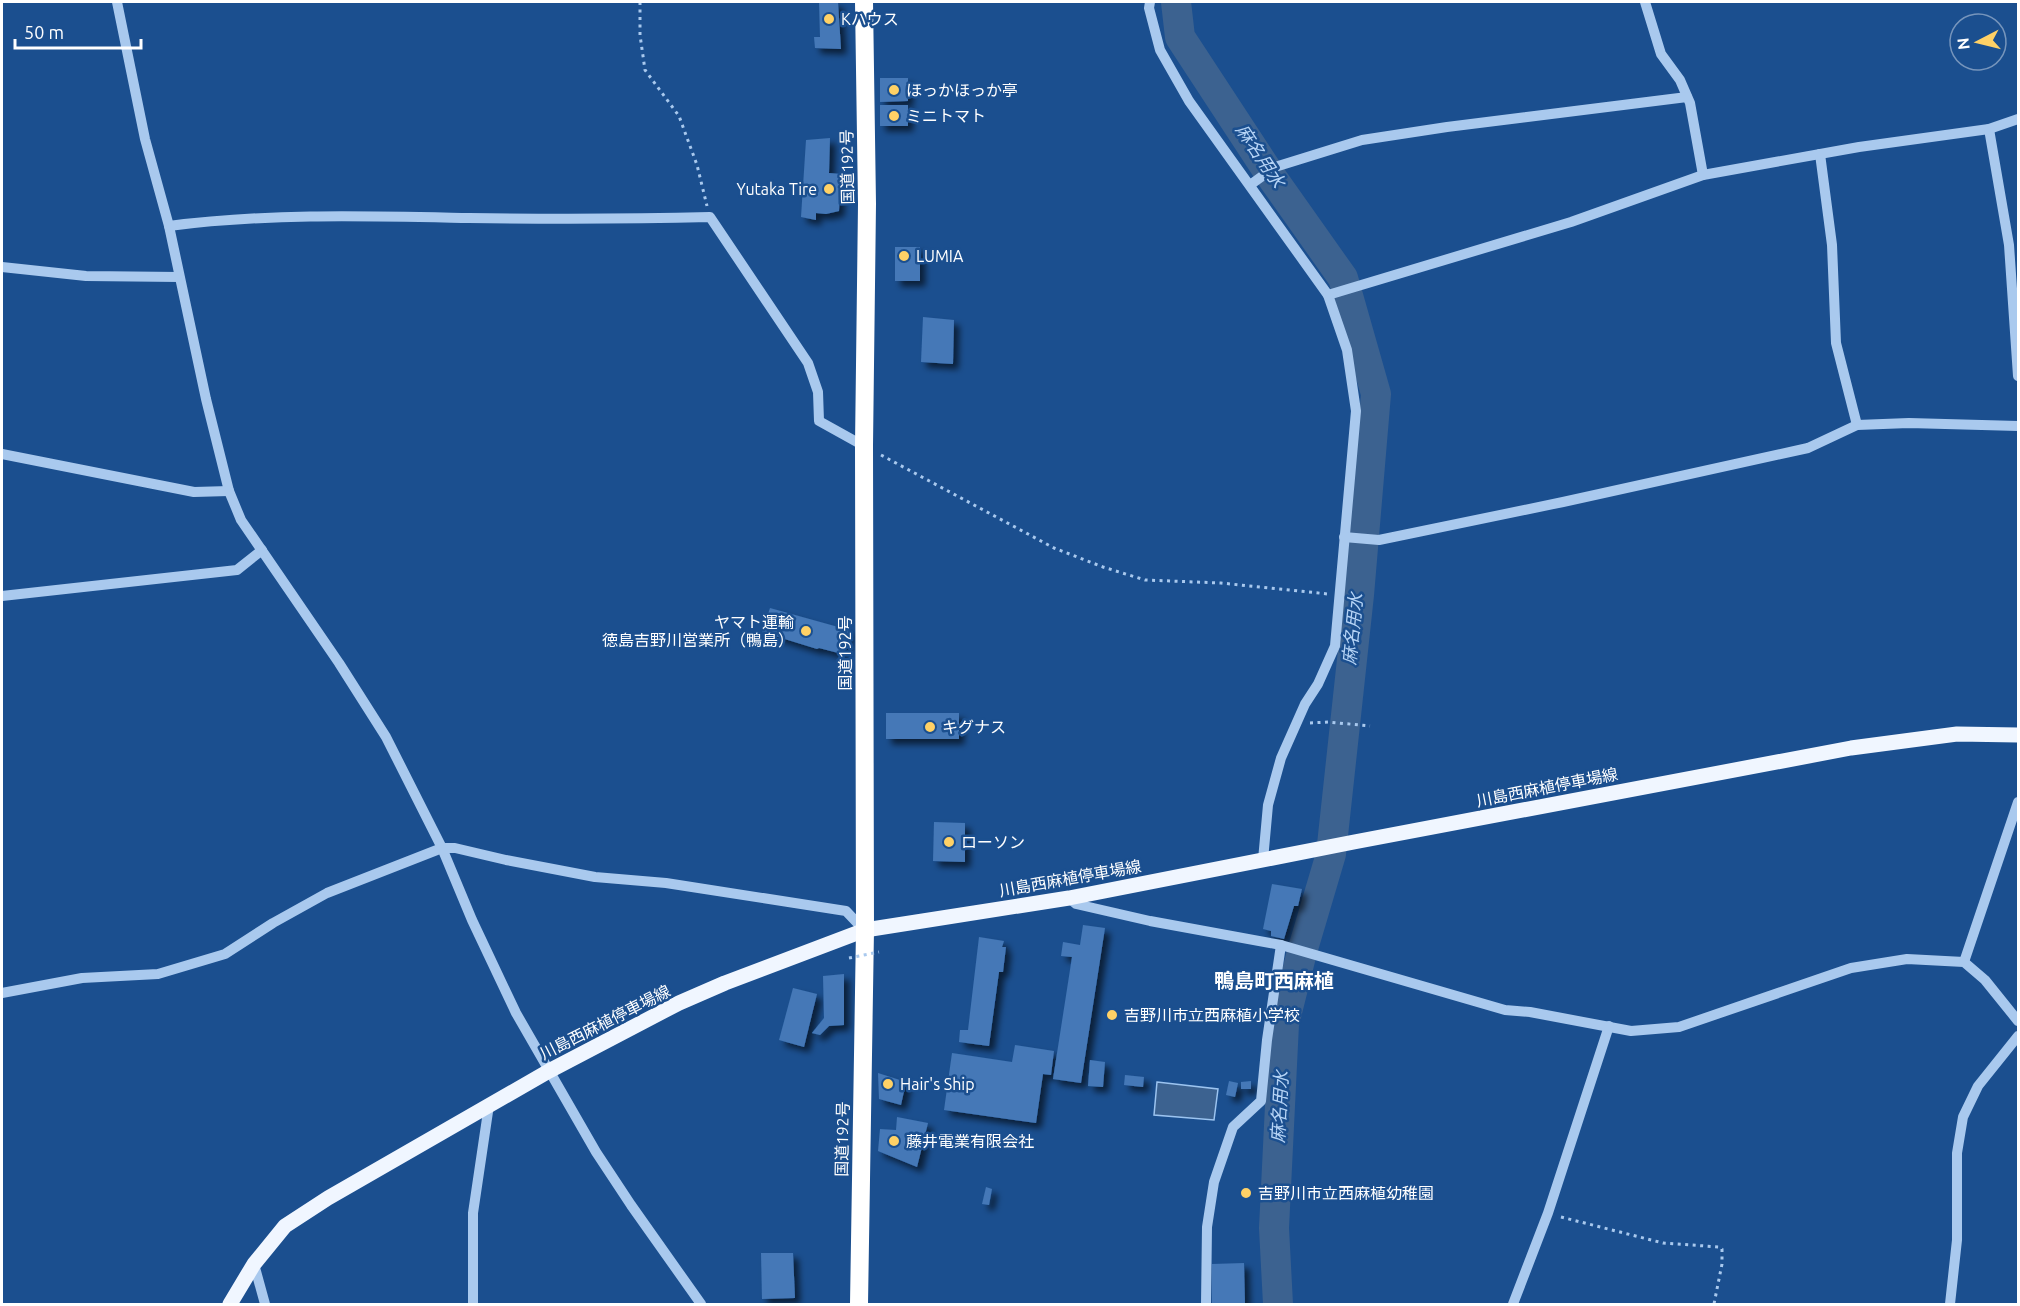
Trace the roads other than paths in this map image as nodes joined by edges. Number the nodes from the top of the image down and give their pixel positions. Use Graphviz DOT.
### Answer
graph roads {
  1 [pos="117,2"];
  2 [pos="864,2"];
  3 [pos="1150,2"];
  4 [pos="1645,2"];
  5 [pos="1688,97"];
  6 [pos="2019,119"];
  7 [pos="1989,129"];
  8 [pos="1820,154"];
  9 [pos="1703,176"];
  10 [pos="1253,183"];
  11 [pos="169,226"];
  12 [pos="2,267"];
  13 [pos="179,277"];
  14 [pos="1328,295"];
  15 [pos="2016,301"];
  16 [pos="2019,376"];
  17 [pos="1857,425"];
  18 [pos="2019,426"];
  19 [pos="864,446"];
  20 [pos="2,454"];
  21 [pos="230,491"];
  22 [pos="1344,537"];
  23 [pos="262,550"];
  24 [pos="2,596"];
  25 [pos="2019,735"];
  26 [pos="2019,802"];
  27 [pos="442,848"];
  28 [pos="1263,860"];
  29 [pos="1069,898"];
  30 [pos="865,930"];
  31 [pos="1284,946"];
  32 [pos="1964,962"];
  33 [pos="2,993"];
  34 [pos="2019,1020"];
  35 [pos="1609,1026"];
  36 [pos="2019,1036"];
  37 [pos="549,1071"];
  38 [pos="489,1105"];
  39 [pos="254,1264"];
  40 [pos="230,1305"];
  41 [pos="265,1305"];
  42 [pos="473,1305"];
  43 [pos="701,1305"];
  44 [pos="859,1305"];
  45 [pos="1206,1305"];
  46 [pos="1513,1305"];
  47 [pos="1950,1305"];
  1 -- 11 [label="street"];
  2 -- 19 [label="highway, 国道192号"];
  3 -- 10 [label="street"];
  4 -- 5 [label="street"];
  5 -- 9 [label="street"];
  5 -- 10 [label="street"];
  6 -- 7 [label="street"];
  7 -- 8 [label="street"];
  7 -- 15 [label="street"];
  8 -- 9 [label="street"];
  8 -- 17 [label="street"];
  9 -- 14 [label="street"];
  10 -- 14 [label="street"];
  11 -- 13 [label="street"];
  11 -- 19 [label="street"];
  12 -- 13 [label="street"];
  13 -- 21 [label="street"];
  14 -- 22 [label="street"];
  15 -- 16 [label="street"];
  17 -- 18 [label="street"];
  17 -- 22 [label="street"];
  19 -- 30 [label="highway, 国道192号"];
  20 -- 21 [label="street"];
  21 -- 23 [label="street"];
  22 -- 28 [label="street"];
  23 -- 24 [label="street"];
  23 -- 27 [label="street"];
  25 -- 28 [label="main road, 川島西麻植停車場線"];
  26 -- 32 [label="street"];
  27 -- 30 [label="street"];
  27 -- 33 [label="street"];
  27 -- 37 [label="street"];
  28 -- 29 [label="main road, 川島西麻植停車場線"];
  29 -- 30 [label="main road, 川島西麻植停車場線"];
  29 -- 31 [label="street"];
  30 -- 37 [label="main road, 川島西麻植停車場線"];
  30 -- 44 [label="highway, 国道192号"];
  31 -- 35 [label="street"];
  31 -- 45 [label="street"];
  32 -- 34 [label="street"];
  32 -- 35 [label="street"];
  35 -- 46 [label="street"];
  36 -- 47 [label="street"];
  37 -- 38 [label="main road, 川島西麻植停車場線"];
  37 -- 43 [label="street"];
  38 -- 39 [label="main road, 川島西麻植停車場線"];
  38 -- 42 [label="street"];
  39 -- 40 [label="main road, 川島西麻植停車場線"];
  39 -- 41 [label="street"];
}
